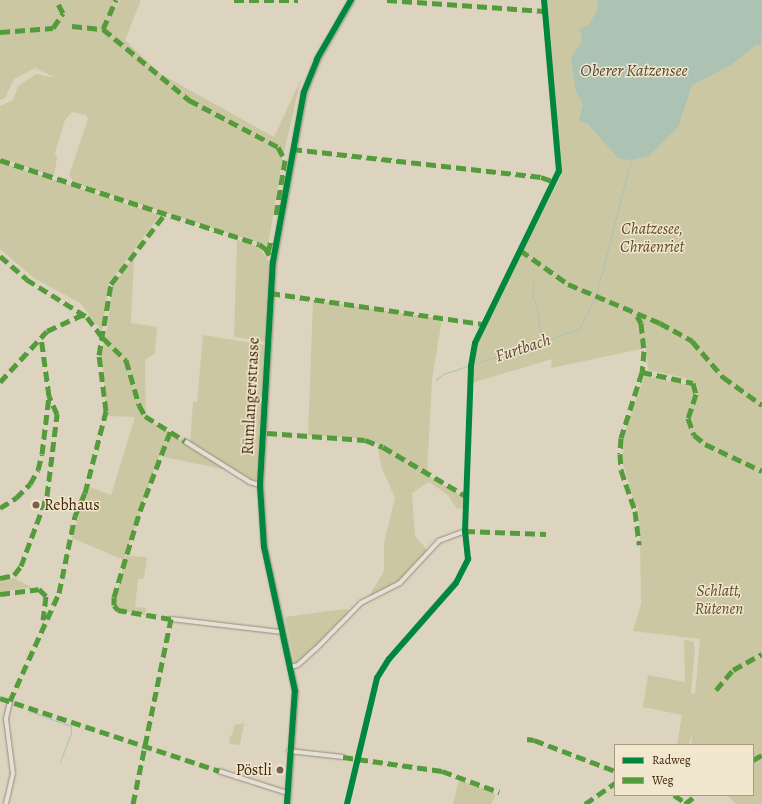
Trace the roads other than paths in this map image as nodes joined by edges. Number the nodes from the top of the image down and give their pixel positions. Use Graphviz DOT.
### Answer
graph roads {
  1 [pos="351,0"];
  2 [pos="185,441"];
  3 [pos="260,485"];
  4 [pos="464,531"];
  5 [pos="171,619"];
  6 [pos="282,632"];
  7 [pos="290,667"];
  8 [pos="10,701"];
  9 [pos="289,751"];
  10 [pos="343,757"];
  11 [pos="219,771"];
  12 [pos="289,794"];
  13 [pos="6,804"];
  14 [pos="287,804"];
  1 -- 3 [label="street, Rümlangerstrasse"];
  2 -- 3 [label="street"];
  3 -- 6 [label="street, Rümlangerstrasse"];
  4 -- 7 [label="street"];
  5 -- 6 [label="street"];
  6 -- 7 [label="street, Rümlangerstrasse"];
  7 -- 9 [label="street, Rümlangerstrasse"];
  8 -- 13 [label="street"];
  9 -- 10 [label="street"];
  9 -- 12 [label="street, Rümlangerstrasse"];
  11 -- 12 [label="street"];
  12 -- 14 [label="street, Rümlangerstrasse"];
}
